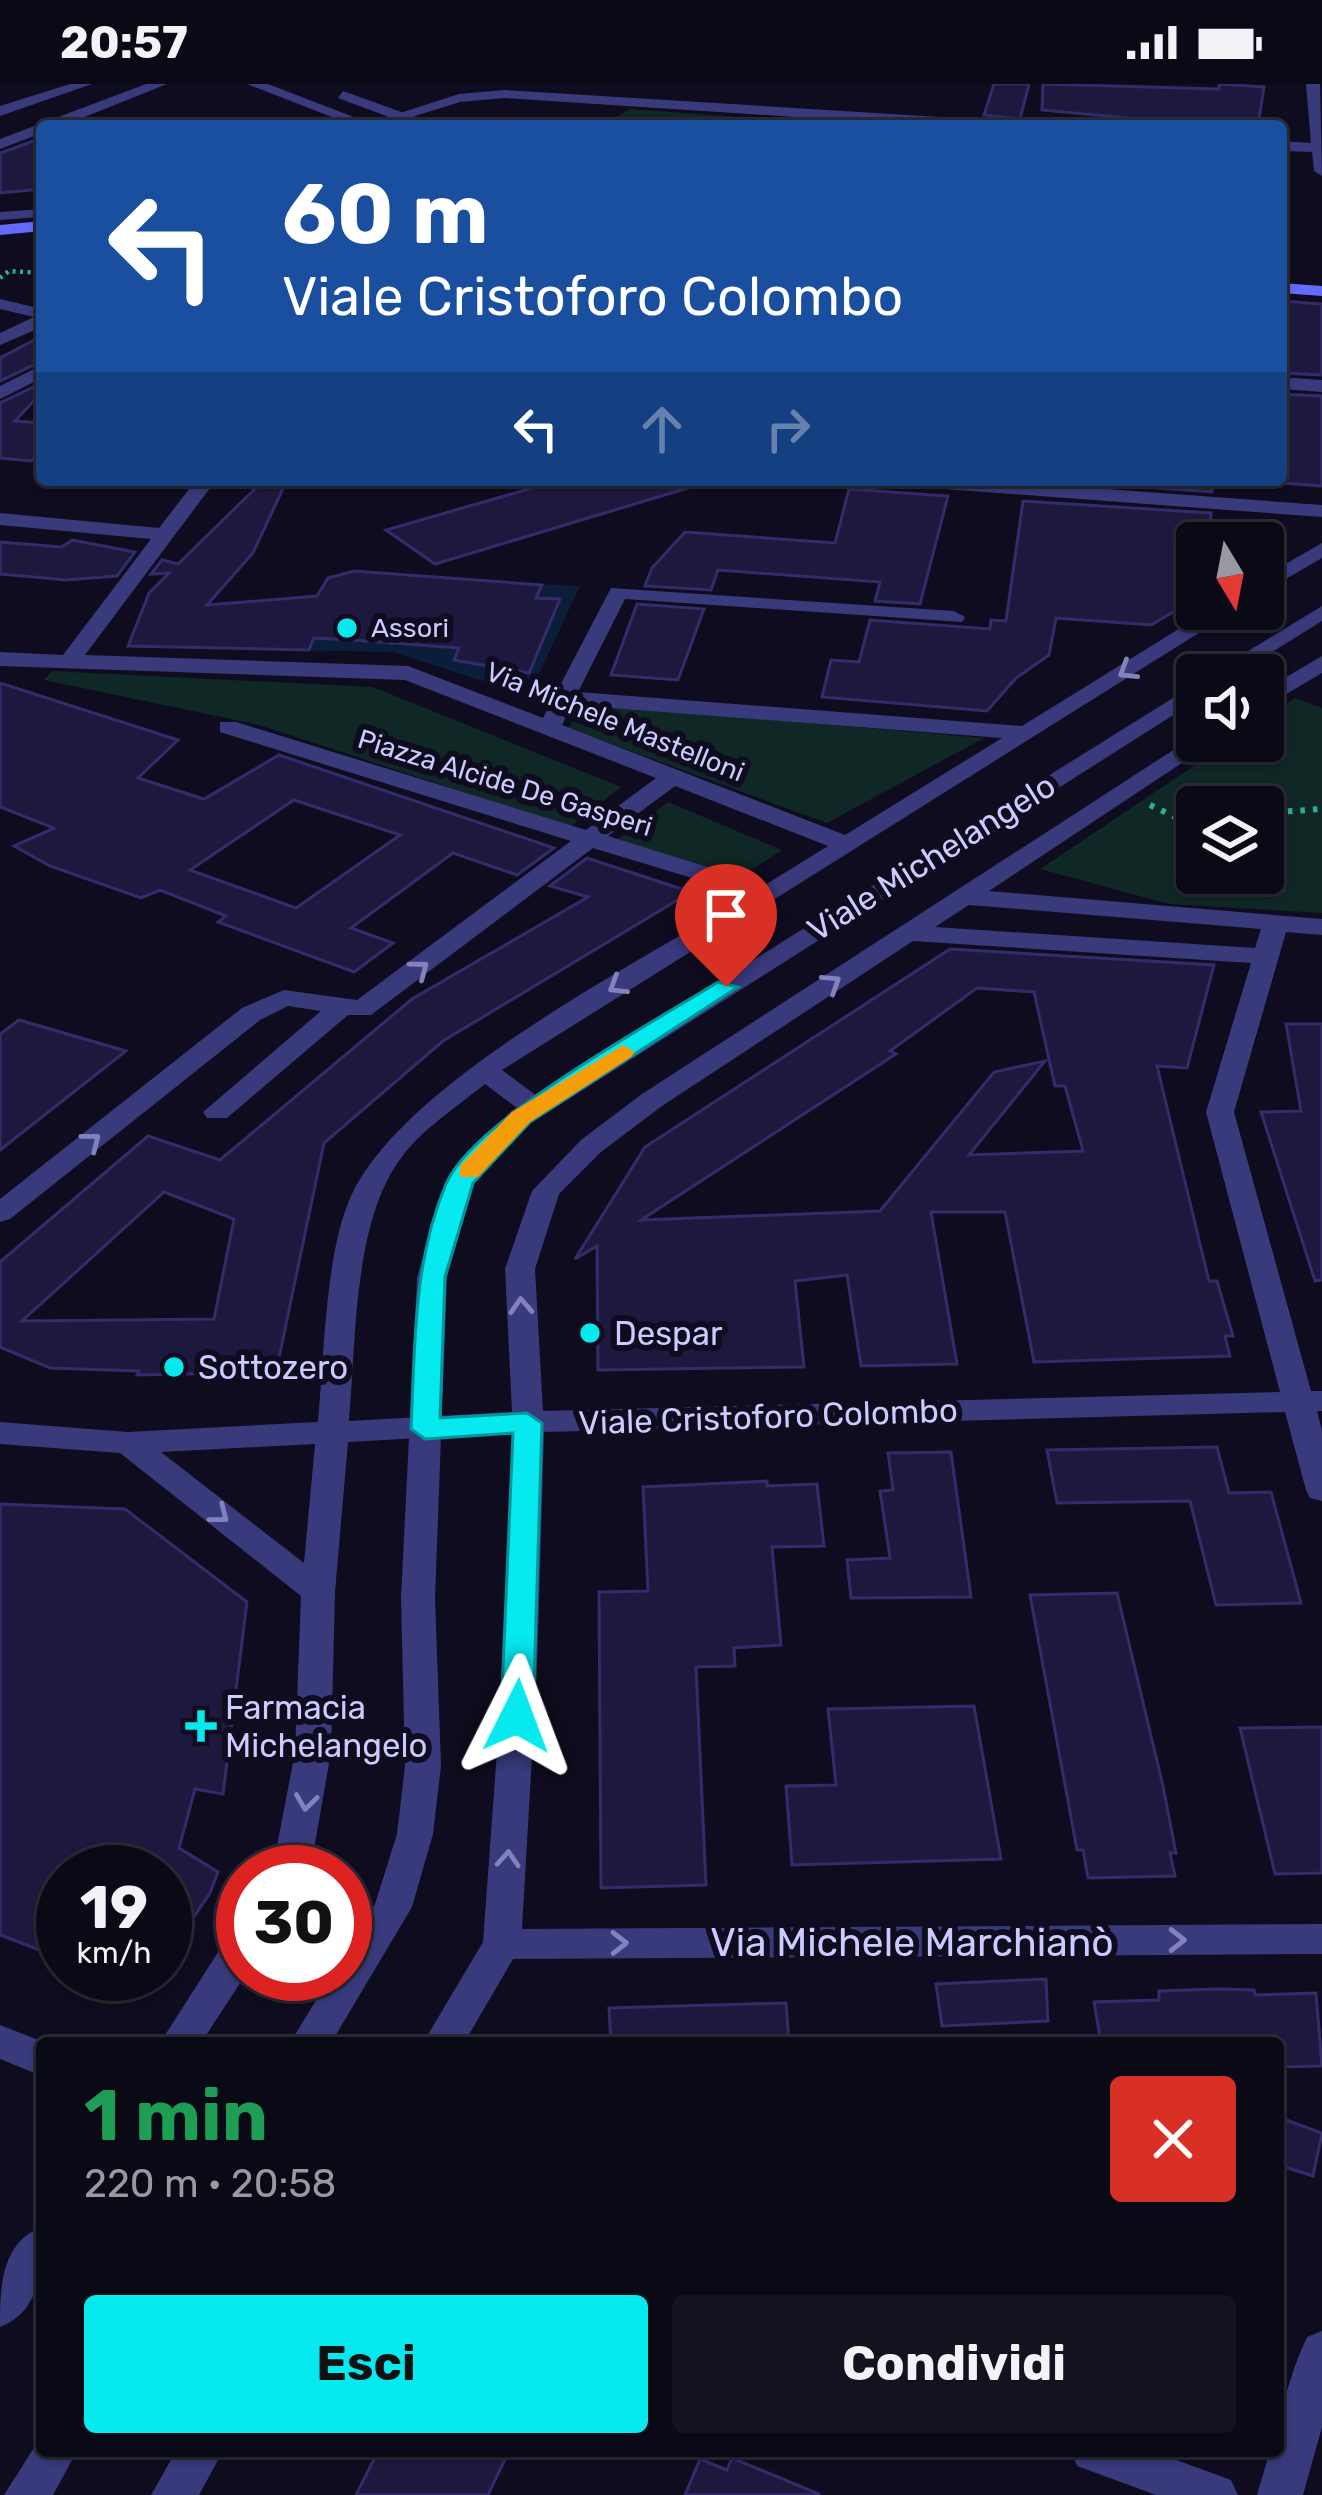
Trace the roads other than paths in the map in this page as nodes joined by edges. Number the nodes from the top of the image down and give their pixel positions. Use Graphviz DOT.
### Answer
graph roads {
  1 [pos="87,84"];
  2 [pos="160,84"];
  3 [pos="254,84"];
  4 [pos="1313,84"];
  5 [pos="328,89"];
  6 [pos="604,91"];
  7 [pos="0,112"];
  8 [pos="399,116"];
  9 [pos="64,120"];
  10 [pos="353,120"];
  11 [pos="410,120"];
  12 [pos="862,120"];
  13 [pos="36,130"];
  14 [pos="0,144"];
  15 [pos="1287,146"];
  16 [pos="1319,148"];
  17 [pos="1322,171"];
  18 [pos="36,213"];
  19 [pos="0,216"];
  20 [pos="36,227"];
  21 [pos="0,230"];
  22 [pos="1287,288"];
  23 [pos="1322,291"];
  24 [pos="0,304"];
  25 [pos="36,315"];
  26 [pos="36,320"];
  27 [pos="0,340"];
  28 [pos="36,374"];
  29 [pos="1287,383"];
  30 [pos="1322,386"];
  31 [pos="0,393"];
  32 [pos="201,486"];
  33 [pos="985,486"];
  34 [pos="1322,511"];
  35 [pos="0,519"];
  36 [pos="162,534"];
  37 [pos="1322,549"];
  38 [pos="1284,573"];
  39 [pos="1322,611"];
  40 [pos="954,617"];
  41 [pos="1192,630"];
  42 [pos="1253,654"];
  43 [pos="0,659"];
  44 [pos="70,662"];
  45 [pos="1322,663"];
  46 [pos="1284,687"];
  47 [pos="564,698"];
  48 [pos="1176,703"];
  49 [pos="550,726"];
  50 [pos="228,727"];
  51 [pos="1026,733"];
  52 [pos="1176,759"];
  53 [pos="672,777"];
  54 [pos="585,841"];
  55 [pos="845,844"];
  56 [pos="766,893"];
  57 [pos="965,897"];
  58 [pos="1275,924"];
  59 [pos="1322,927"];
  60 [pos="909,933"];
  61 [pos="1266,956"];
  62 [pos="343,1006"];
  63 [pos="484,1070"];
  64 [pos="535,1108"];
  65 [pos="218,1112"];
  66 [pos="0,1214"];
  67 [pos="1310,1401"];
  68 [pos="527,1423"];
  69 [pos="425,1429"];
  70 [pos="0,1433"];
  71 [pos="334,1434"];
  72 [pos="128,1444"];
  73 [pos="1322,1490"];
  74 [pos="318,1592"];
  75 [pos="296,1845"];
  76 [pos="1322,1940"];
  77 [pos="502,1944"];
  78 [pos="216,1988"];
  79 [pos="184,2037"];
  80 [pos="314,2037"];
  81 [pos="447,2037"];
  82 [pos="0,2041"];
  83 [pos="36,2056"];
  84 [pos="36,2255"];
  85 [pos="0,2308"];
  86 [pos="1322,2351"];
  87 [pos="51,2457"];
  88 [pos="197,2457"];
  89 [pos="1110,2457"];
  90 [pos="27,2495"];
  91 [pos="174,2495"];
  92 [pos="1215,2495"];
  93 [pos="1280,2495"];
  1 -- 7 [label="street"];
  2 -- 9 [label="street"];
  3 -- 10 [label="street"];
  4 -- 16 [label="street"];
  5 -- 8 [label="street"];
  6 -- 8 [label="street"];
  6 -- 12 [label="street"];
  8 -- 11 [label="street"];
  13 -- 14 [label="street"];
  15 -- 16 [label="street"];
  16 -- 17 [label="street"];
  18 -- 19 [label="lane"];
  20 -- 21 [label="main road"];
  22 -- 23 [label="main road"];
  24 -- 25 [label="street"];
  26 -- 27 [label="street"];
  28 -- 31 [label="street"];
  29 -- 30 [label="street"];
  32 -- 36 [label="street"];
  33 -- 34 [label="street"];
  35 -- 36 [label="street"];
  36 -- 44 [label="street"];
  37 -- 38 [label="street"];
  39 -- 42 [label="street"];
  40 -- 47 [label="street"];
  41 -- 51 [label="street, Viale Michelangelo, one-way"];
  43 -- 44 [label="street, Via Michele Mastelloni"];
  44 -- 49 [label="street, Via Michele Mastelloni"];
  45 -- 46 [label="street"];
  47 -- 49 [label="street"];
  47 -- 51 [label="street"];
  48 -- 64 [label="street, Viale Michelangelo"];
  49 -- 53 [label="street, Via Michele Mastelloni"];
  50 -- 54 [label="street, Piazza Alcide De Gasperi"];
  51 -- 55 [label="street, Viale Michelangelo"];
  52 -- 57 [label="street, Viale Michelangelo"];
  53 -- 54 [label="street"];
  53 -- 55 [label="street, Via Michele Mastelloni"];
  54 -- 56 [label="street, Piazza Alcide De Gasperi"];
  62 -- 54 [label="street, one-way"];
  55 -- 56 [label="street, Viale Michelangelo"];
  56 -- 63 [label="street, Viale Michelangelo, one-way"];
  57 -- 58 [label="street"];
  57 -- 60 [label="street, Viale Michelangelo"];
  58 -- 59 [label="street"];
  58 -- 61 [label="street"];
  60 -- 61 [label="street"];
  68 -- 60 [label="street, Viale Michelangelo, one-way"];
  61 -- 67 [label="street"];
  62 -- 65 [label="street"];
  66 -- 62 [label="street, one-way"];
  63 -- 64 [label="street"];
  63 -- 71 [label="street, Viale Michelangelo"];
  64 -- 69 [label="street, Viale Michelangelo"];
  67 -- 68 [label="street, Viale Cristoforo Colombo"];
  67 -- 73 [label="street"];
  68 -- 69 [label="street, Viale Cristoforo Colombo"];
  77 -- 68 [label="street, Viale Michelangelo, one-way"];
  69 -- 71 [label="street, Viale Cristoforo Colombo"];
  69 -- 80 [label="street, Viale Michelangelo"];
  70 -- 72 [label="street, Viale Cristoforo Colombo"];
  71 -- 72 [label="street, Viale Cristoforo Colombo"];
  71 -- 74 [label="street, Viale Michelangelo"];
  72 -- 74 [label="street, one-way"];
  74 -- 75 [label="street, Viale Michelangelo, one-way"];
  77 -- 76 [label="street, Via Michele Marchianò, one-way"];
  77 -- 81 [label="street, Viale Michelangelo"];
  78 -- 79 [label="street"];
  82 -- 83 [label="street"];
  84 -- 85 [label="street"];
  86 -- 93 [label="street"];
  87 -- 90 [label="street"];
  88 -- 91 [label="street"];
  89 -- 92 [label="street"];
}
